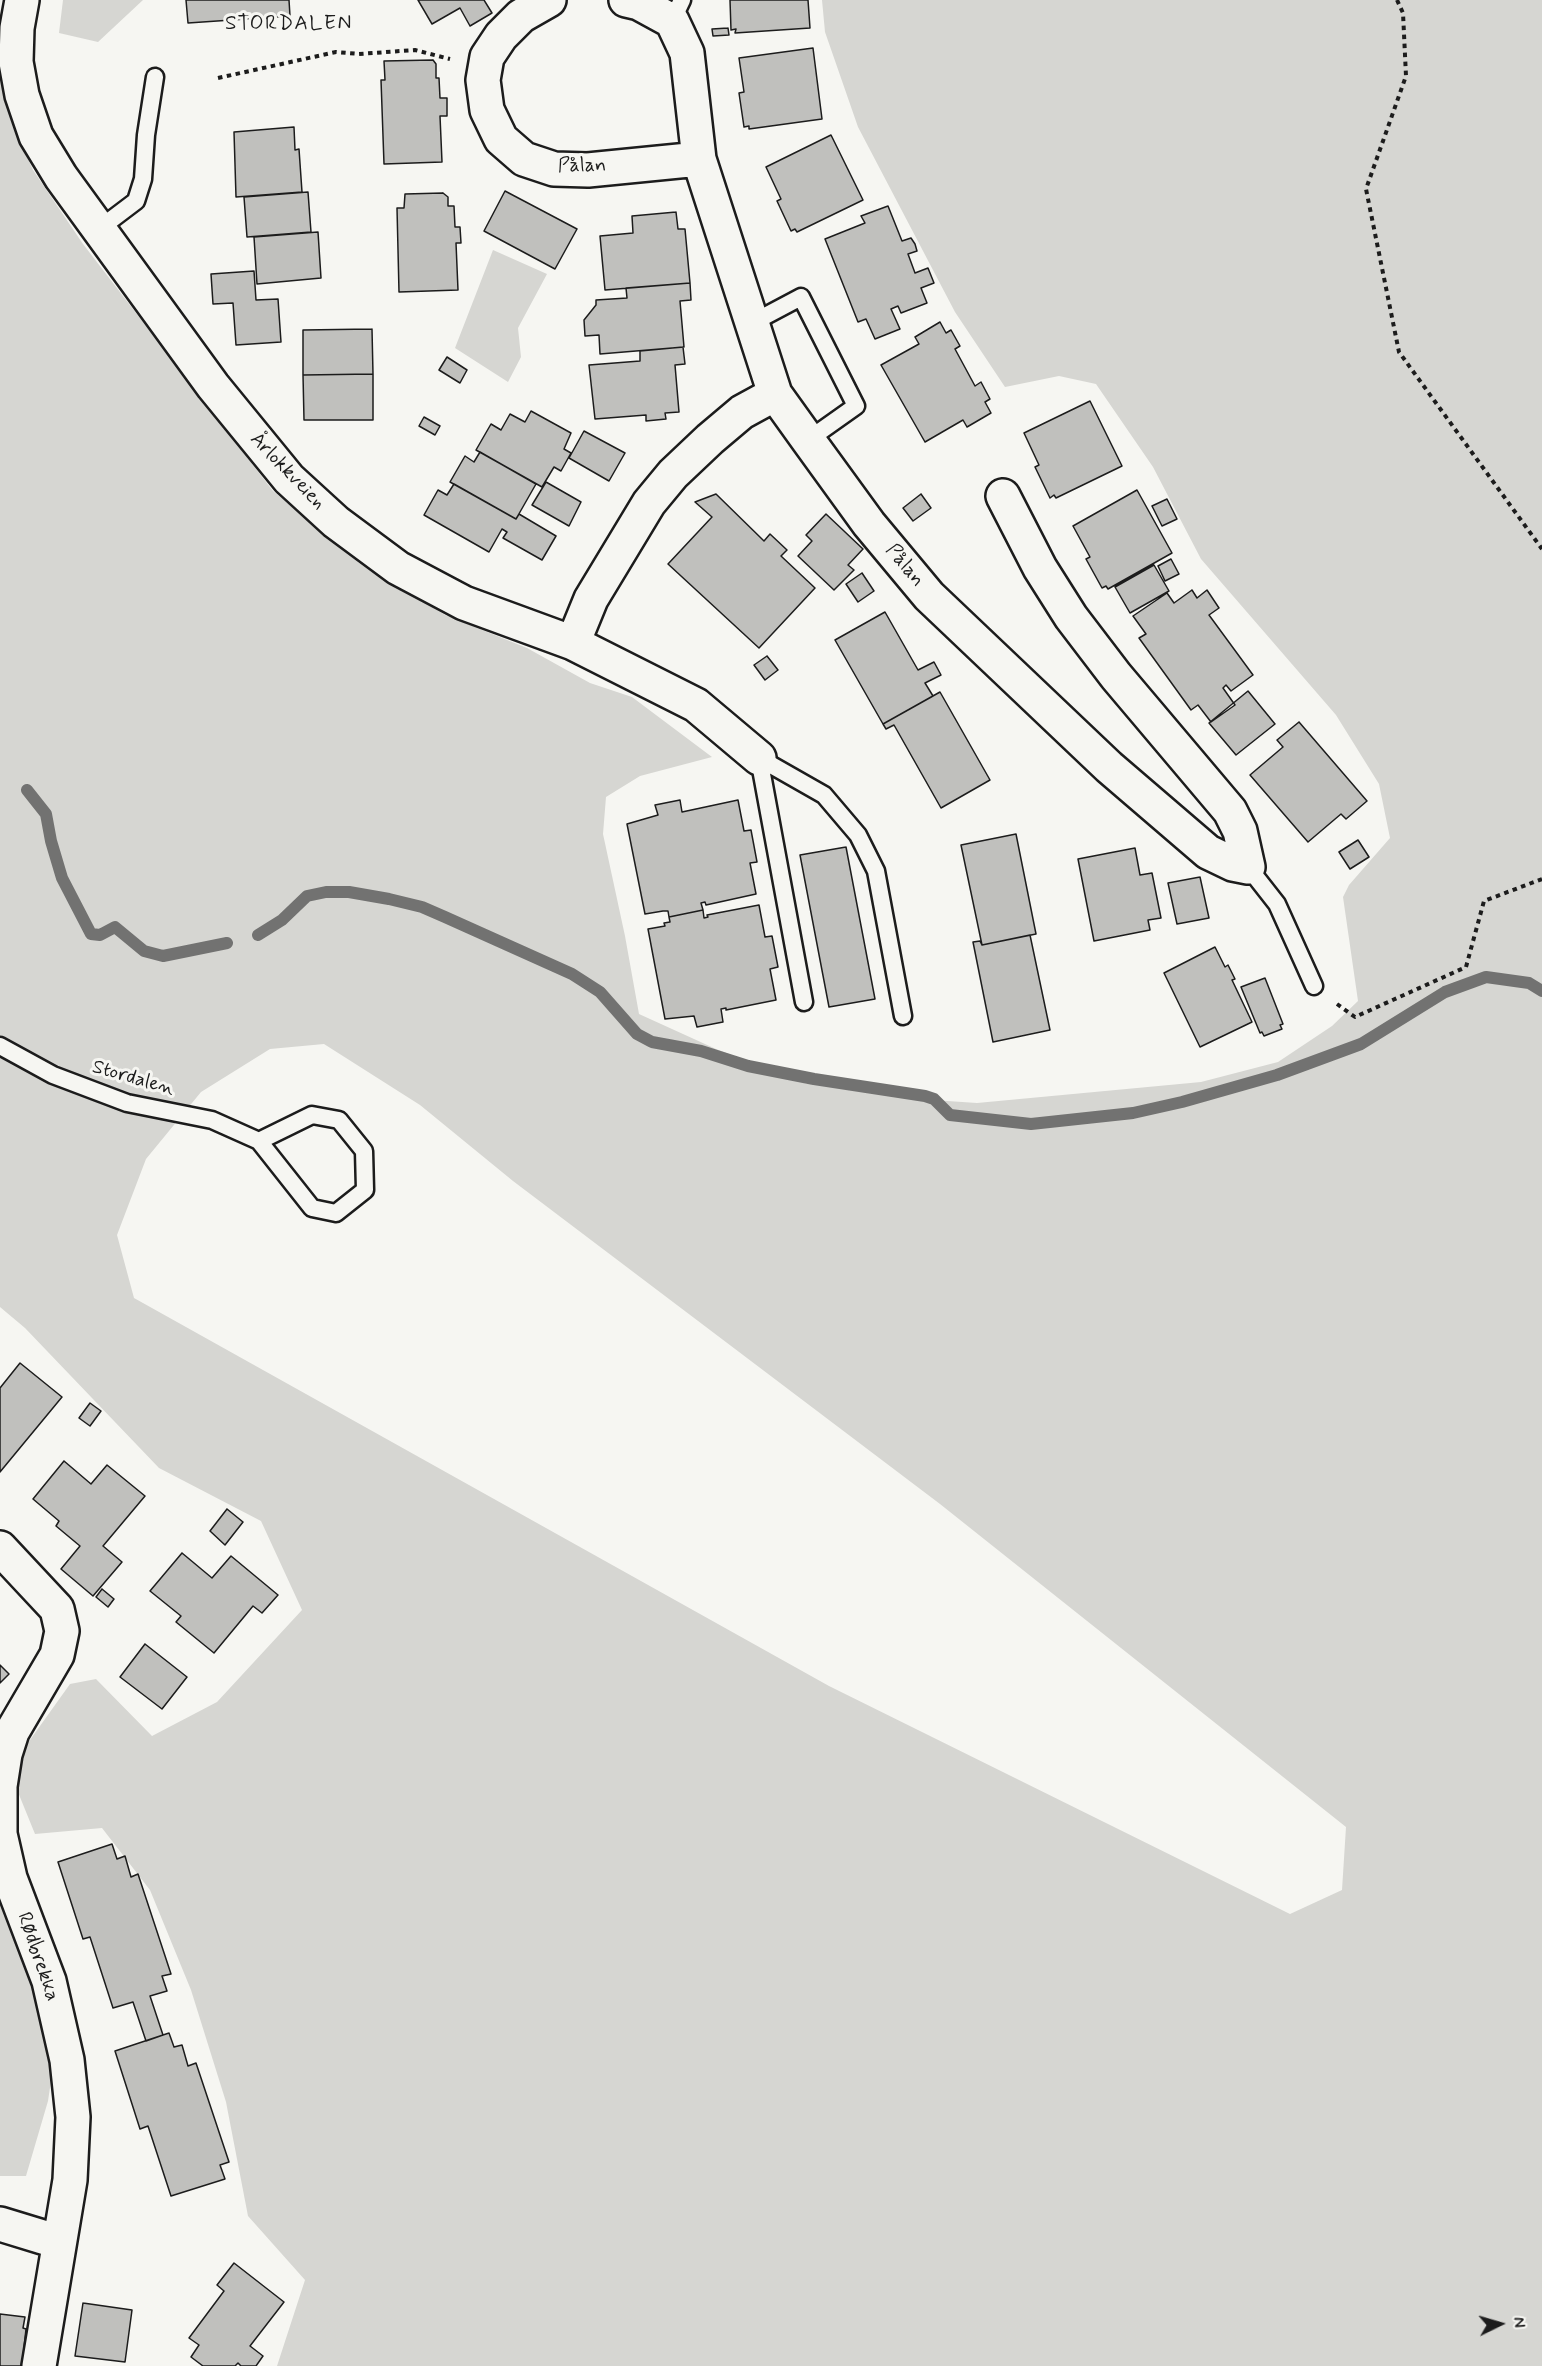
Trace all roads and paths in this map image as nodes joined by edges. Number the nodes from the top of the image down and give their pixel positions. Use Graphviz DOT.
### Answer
graph roads {
  1 [pos="22,0"];
  2 [pos="549,0"];
  3 [pos="626,0"];
  4 [pos="1397,0"];
  5 [pos="677,10"];
  6 [pos="485,70"];
  7 [pos="155,77"];
  8 [pos="218,78"];
  9 [pos="699,159"];
  10 [pos="99,229"];
  11 [pos="752,323"];
  12 [pos="775,394"];
  13 [pos="808,440"];
  14 [pos="1003,496"];
  15 [pos="1542,549"];
  16 [pos="573,643"];
  17 [pos="759,758"];
  18 [pos="1248,867"];
  19 [pos="1542,879"];
  20 [pos="1314,986"];
  21 [pos="804,1002"];
  22 [pos="903,1016"];
  23 [pos="0,1046"];
  24 [pos="259,1141"];
  25 [pos="0,1548"];
  26 [pos="0,2224"];
  27 [pos="58,2242"];
  28 [pos="39,2366"];
  1 -- 10 [label="street, Årlokkveien"];
  2 -- 6 [label="street, Pålan"];
  3 -- 5 [label="street, Pålan"];
  4 -- 15 [label="path"];
  5 -- 9 [label="street, Pålan"];
  6 -- 8 [label="path"];
  6 -- 9 [label="street, Pålan"];
  7 -- 10 [label="lane"];
  9 -- 11 [label="street, Pålan"];
  10 -- 16 [label="street, Årlokkveien"];
  11 -- 12 [label="street, Pålan"];
  11 -- 13 [label="lane"];
  12 -- 13 [label="street, Pålan"];
  12 -- 16 [label="street"];
  13 -- 18 [label="street, Pålan"];
  14 -- 18 [label="street"];
  16 -- 17 [label="street, Årlokkveien"];
  17 -- 21 [label="lane"];
  17 -- 22 [label="lane"];
  18 -- 20 [label="lane"];
  19 -- 20 [label="path"];
  23 -- 24 [label="lane, Stordalen"];
  24 -- 24 [label="lane, Stordalen"];
  25 -- 27 [label="street, Rødbrekka"];
  26 -- 27 [label="street"];
  27 -- 28 [label="street, Rødbrekka"];
}
